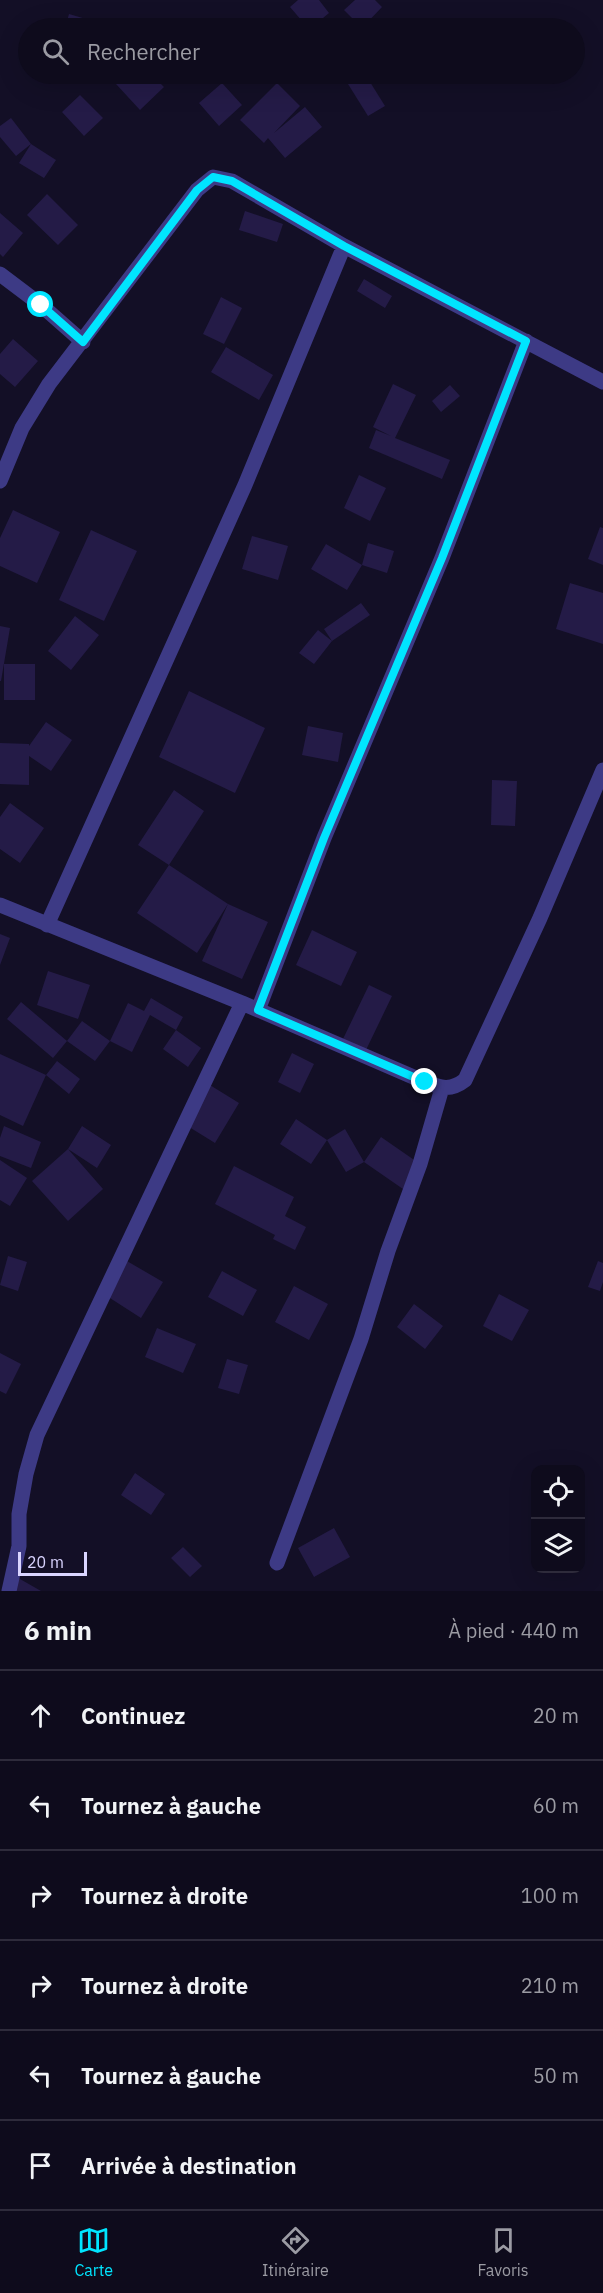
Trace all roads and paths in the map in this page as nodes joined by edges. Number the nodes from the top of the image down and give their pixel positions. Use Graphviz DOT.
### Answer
graph roads {
  1 [pos="344,246"];
  2 [pos="0,274"];
  3 [pos="526,341"];
  4 [pos="83,342"];
  5 [pos="603,382"];
  6 [pos="0,481"];
  7 [pos="603,770"];
  8 [pos="0,905"];
  9 [pos="47,925"];
  10 [pos="242,1003"];
  11 [pos="258,1010"];
  12 [pos="442,1088"];
  13 [pos="277,1563"];
  14 [pos="9,1591"];
  1 -- 3 [label="street"];
  1 -- 4 [label="street"];
  1 -- 9 [label="street"];
  2 -- 4 [label="street"];
  3 -- 5 [label="street"];
  3 -- 11 [label="street"];
  4 -- 6 [label="street"];
  7 -- 12 [label="street"];
  8 -- 9 [label="street"];
  9 -- 10 [label="street"];
  10 -- 11 [label="street"];
  10 -- 14 [label="street"];
  11 -- 12 [label="street"];
  12 -- 13 [label="street"];
}
